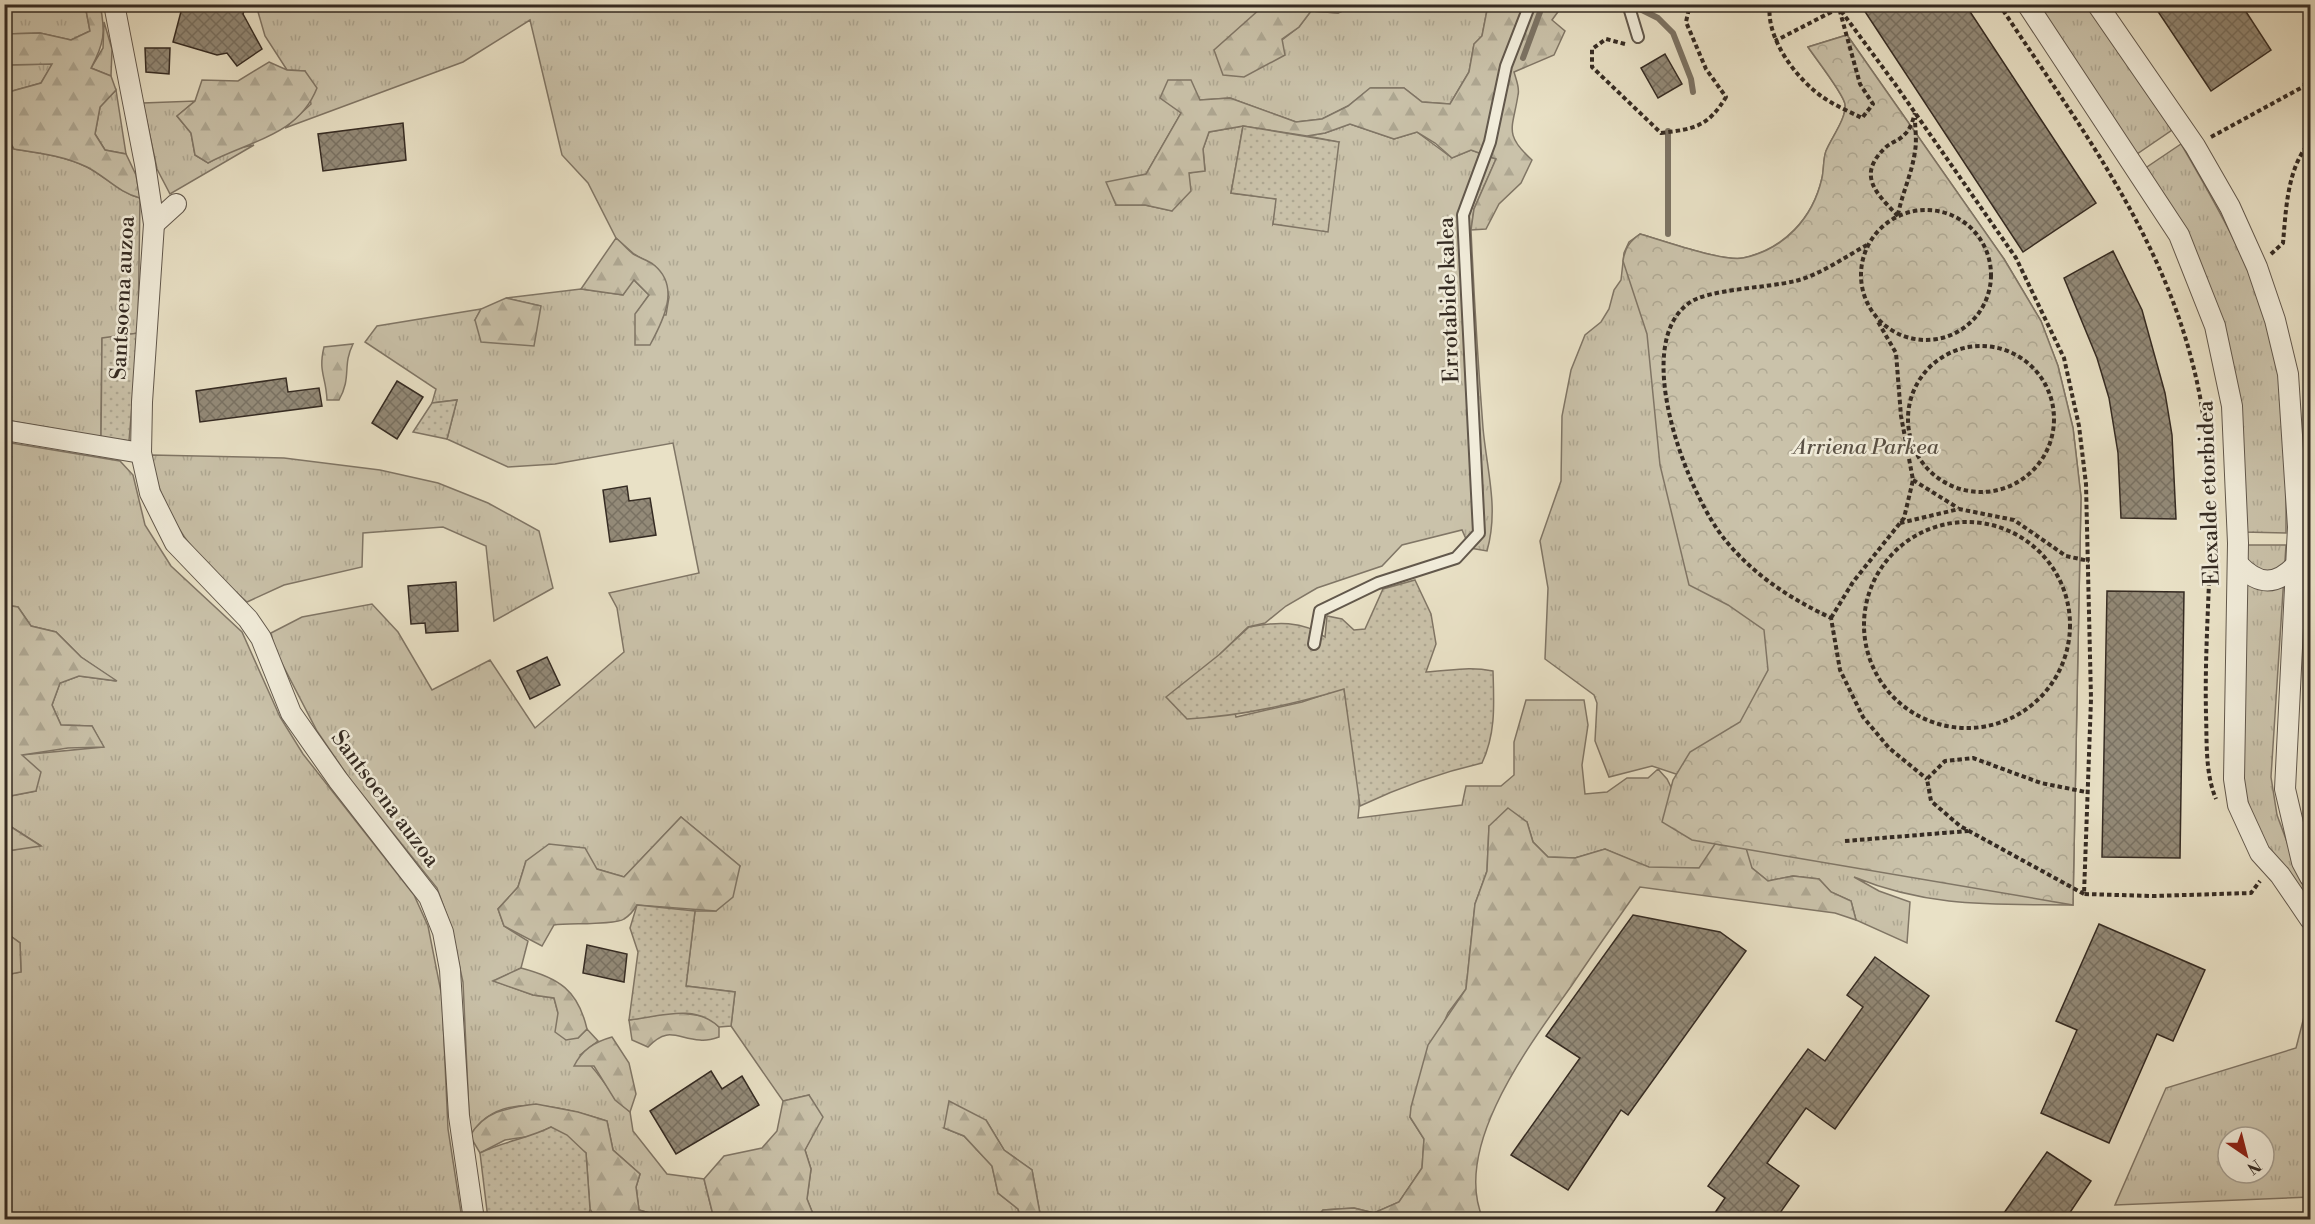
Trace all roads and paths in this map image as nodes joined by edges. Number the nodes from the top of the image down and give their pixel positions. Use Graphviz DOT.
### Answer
graph roads {
  1 [pos="114,4"];
  2 [pos="1530,4"];
  3 [pos="1628,4"];
  4 [pos="1690,4"];
  5 [pos="1770,4"];
  6 [pos="1999,4"];
  7 [pos="2027,4"];
  8 [pos="2097,4"];
  9 [pos="1839,6"];
  10 [pos="1638,37"];
  11 [pos="1775,41"];
  12 [pos="2310,75"];
  13 [pos="2310,83"];
  14 [pos="2303,87"];
  15 [pos="1915,113"];
  16 [pos="2310,142"];
  17 [pos="2195,146"];
  18 [pos="176,204"];
  19 [pos="1898,216"];
  20 [pos="154,224"];
  21 [pos="1867,244"];
  22 [pos="2257,267"];
  23 [pos="1867,301"];
  24 [pos="2055,424"];
  25 [pos="4,430"];
  26 [pos="141,453"];
  27 [pos="1913,480"];
  28 [pos="1959,509"];
  29 [pos="1978,522"];
  30 [pos="1900,523"];
  31 [pos="2089,561"];
  32 [pos="2238,564"];
  33 [pos="2296,564"];
  34 [pos="1831,618"];
  35 [pos="1314,644"];
  36 [pos="1927,779"];
  37 [pos="2086,792"];
  38 [pos="2217,801"];
  39 [pos="1969,831"];
  40 [pos="1845,841"];
  41 [pos="2310,876"];
  42 [pos="2271,877"];
  43 [pos="2084,894"];
  44 [pos="2310,919"];
  45 [pos="474,1220"];
  1 -- 20 [label="street, Santsoena auzoa"];
  2 -- 35 [label="lane, Errotabide kalea"];
  3 -- 10 [label="lane"];
  4 -- 10 [label="path"];
  5 -- 11 [label="path"];
  6 -- 38 [label="path"];
  7 -- 32 [label="street, Elexalde etorbidea"];
  8 -- 17 [label="street"];
  9 -- 11 [label="path"];
  9 -- 11 [label="path"];
  9 -- 15 [label="path"];
  12 -- 14 [label="path"];
  13 -- 14 [label="path"];
  14 -- 17 [label="path"];
  15 -- 19 [label="path"];
  15 -- 19 [label="path"];
  15 -- 31 [label="path"];
  16 -- 22 [label="path"];
  17 -- 22 [label="street"];
  18 -- 20 [label="street"];
  19 -- 21 [label="path"];
  19 -- 23 [label="path"];
  20 -- 26 [label="street, Santsoena auzoa"];
  21 -- 23 [label="path"];
  21 -- 34 [label="path"];
  22 -- 33 [label="street"];
  23 -- 27 [label="path"];
  24 -- 24 [label="path"];
  25 -- 26 [label="street"];
  26 -- 45 [label="street, Santsoena auzoa"];
  27 -- 28 [label="path"];
  27 -- 30 [label="path"];
  28 -- 30 [label="path"];
  28 -- 31 [label="path"];
  29 -- 29 [label="path"];
  30 -- 34 [label="path"];
  31 -- 37 [label="path"];
  32 -- 33 [label="street"];
  32 -- 42 [label="street, Elexalde etorbidea"];
  33 -- 41 [label="street"];
  34 -- 36 [label="path"];
  36 -- 37 [label="path"];
  36 -- 39 [label="path"];
  37 -- 43 [label="path"];
  39 -- 40 [label="path"];
  39 -- 43 [label="path"];
  42 -- 43 [label="path"];
  42 -- 44 [label="street, Elexalde etorbidea"];
}
